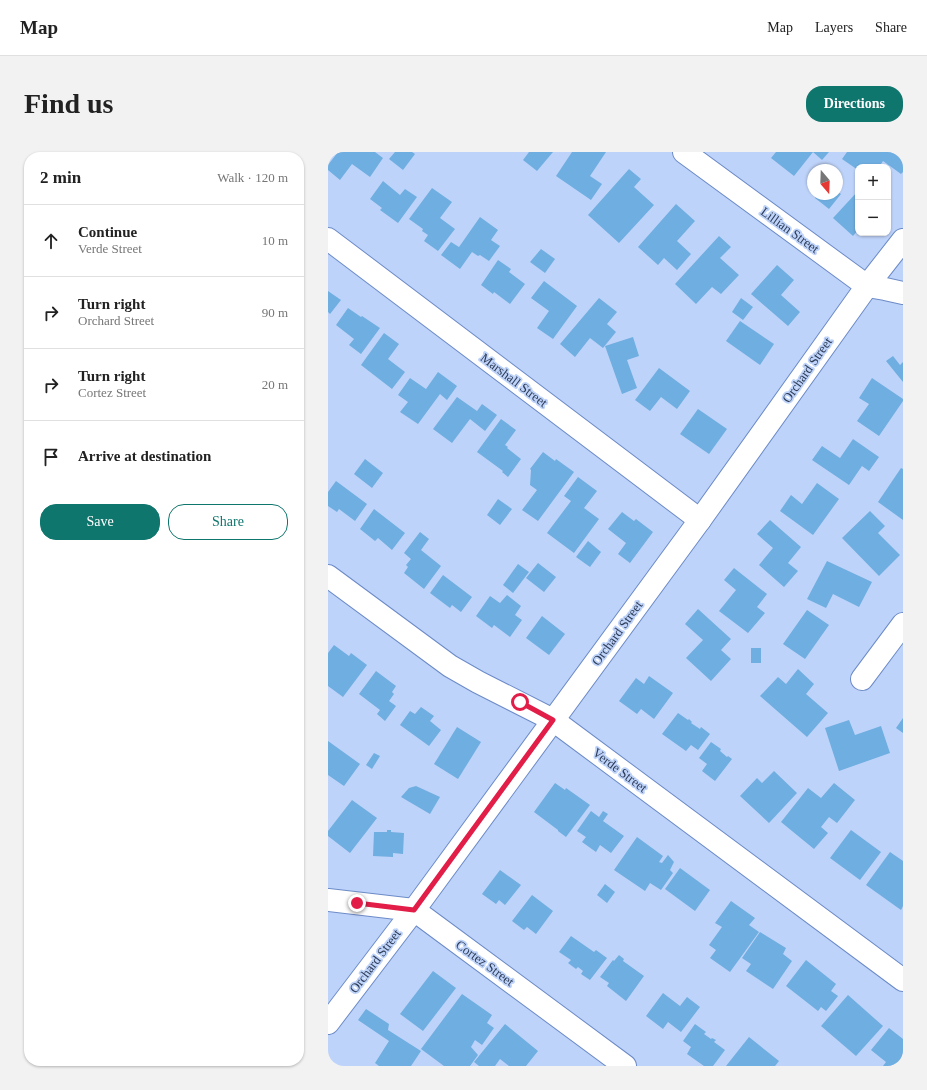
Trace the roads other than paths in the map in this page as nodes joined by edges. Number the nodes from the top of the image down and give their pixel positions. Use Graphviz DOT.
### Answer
graph roads {
  1 [pos="684,152"];
  2 [pos="328,240"];
  3 [pos="903,240"];
  4 [pos="867,286"];
  5 [pos="903,293"];
  6 [pos="700,520"];
  7 [pos="328,576"];
  8 [pos="903,624"];
  9 [pos="862,679"];
  10 [pos="553,720"];
  11 [pos="328,900"];
  12 [pos="414,910"];
  13 [pos="903,980"];
  14 [pos="328,1023"];
  15 [pos="625,1066"];
  1 -- 4 [label="street, Lillian Street"];
  2 -- 6 [label="street, Marshall Street"];
  3 -- 4 [label="street, Orchard Street"];
  4 -- 5 [label="street, Lillian Street"];
  4 -- 6 [label="street, Orchard Street"];
  6 -- 10 [label="street, Orchard Street"];
  7 -- 10 [label="street, Verde Street"];
  8 -- 9 [label="street"];
  10 -- 12 [label="street, Orchard Street"];
  10 -- 13 [label="street, Verde Street"];
  11 -- 12 [label="street, Cortez Street"];
  12 -- 14 [label="street, Orchard Street"];
  12 -- 15 [label="street, Cortez Street"];
}
